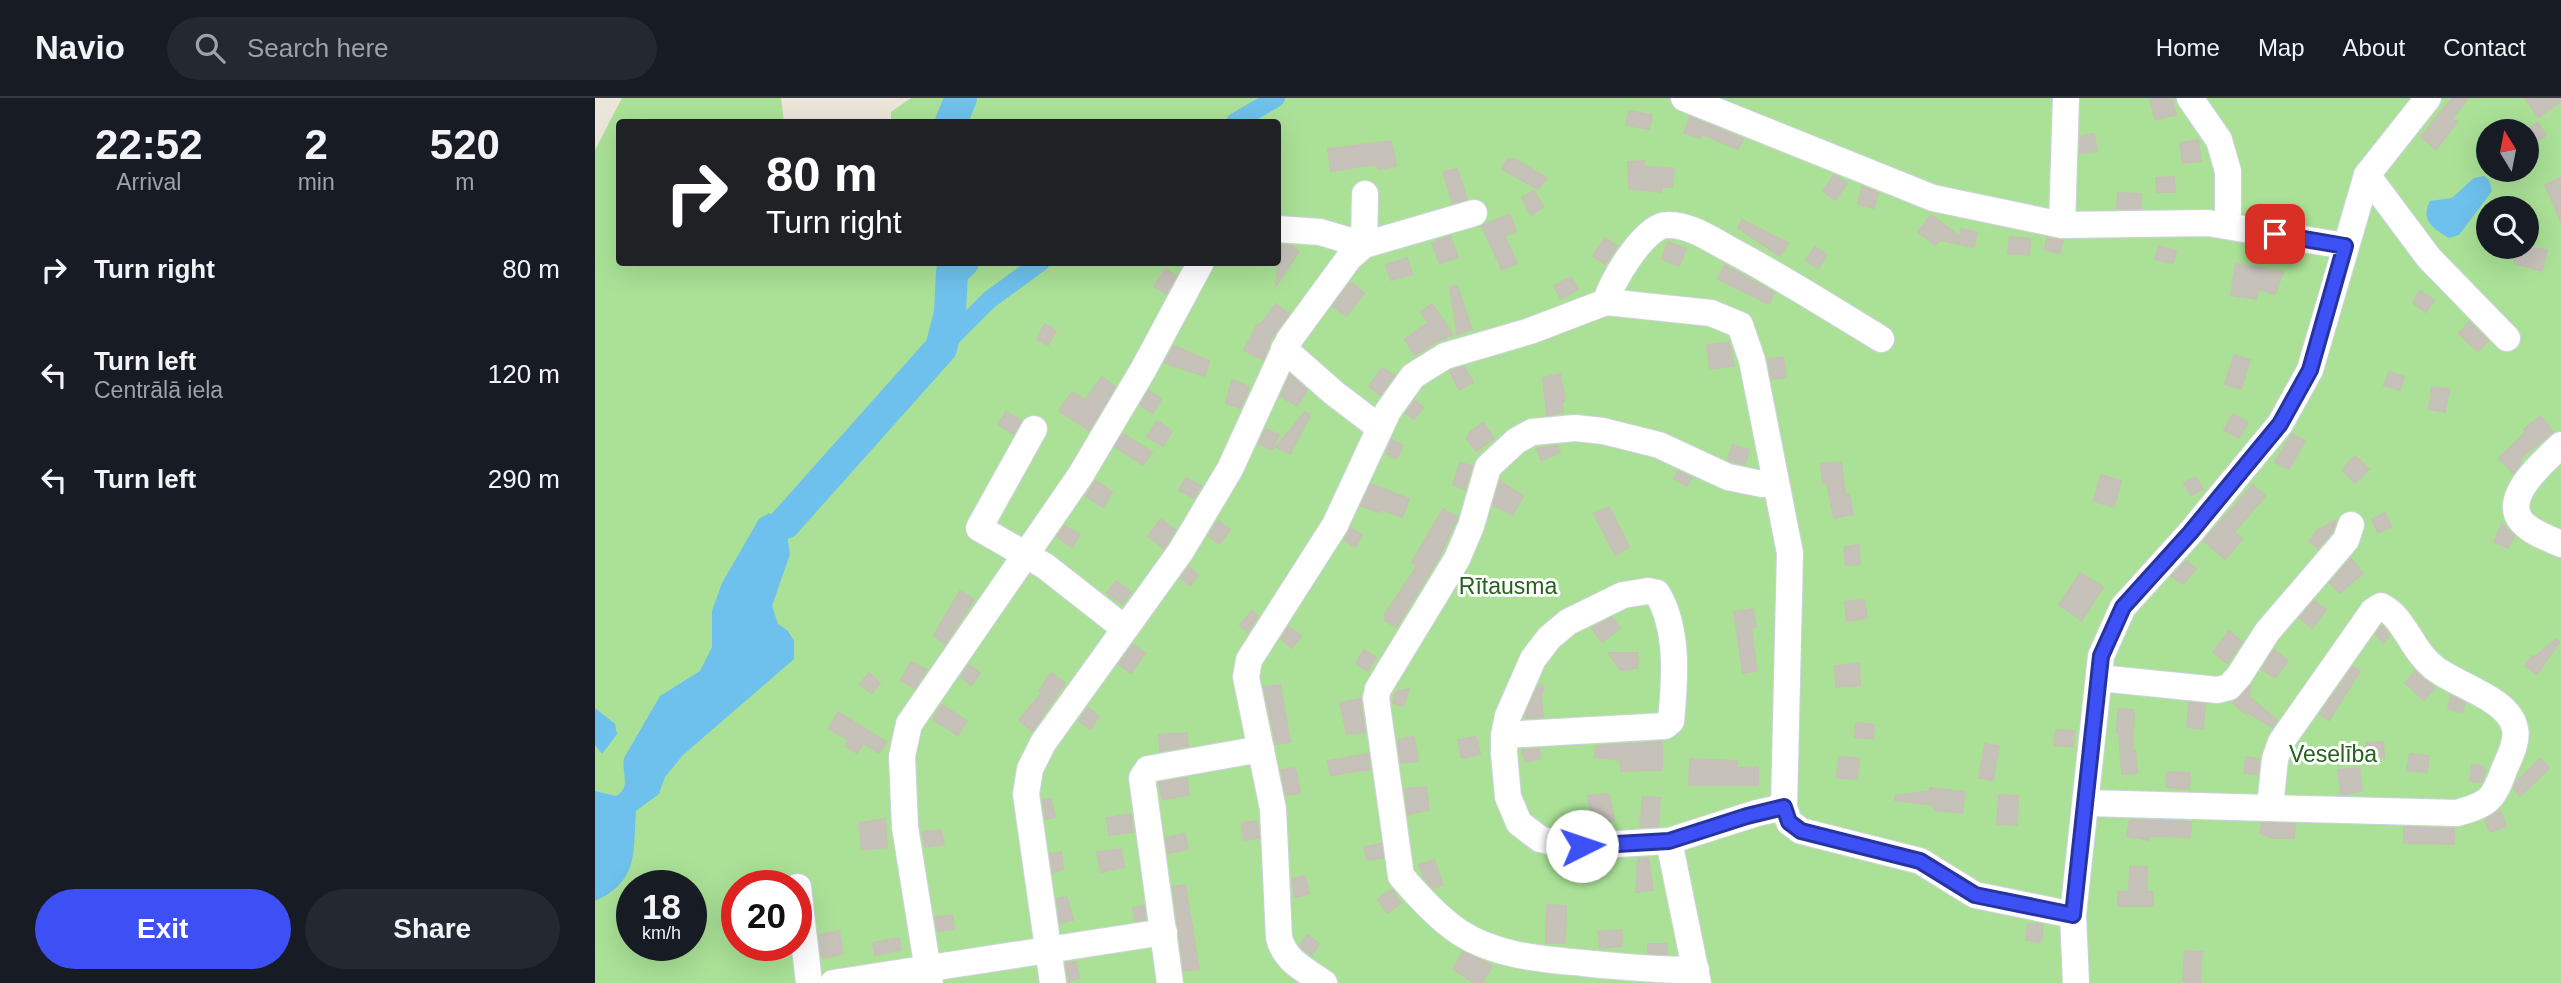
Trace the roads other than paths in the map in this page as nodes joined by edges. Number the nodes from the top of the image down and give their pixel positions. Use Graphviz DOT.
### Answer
graph roads {
  1 [pos="1688,98"];
  2 [pos="2066,98"];
  3 [pos="2190,98"];
  4 [pos="2428,98"];
  5 [pos="2367,175"];
  6 [pos="1365,194"];
  7 [pos="1474,213"];
  8 [pos="2062,225"];
  9 [pos="2228,226"];
  10 [pos="1281,229"];
  11 [pos="1364,245"];
  12 [pos="2345,246"];
  13 [pos="1198,266"];
  14 [pos="1606,302"];
  15 [pos="2507,338"];
  16 [pos="1881,339"];
  17 [pos="1283,349"];
  18 [pos="1380,428"];
  19 [pos="1034,429"];
  20 [pos="2561,445"];
  21 [pos="1775,483"];
  22 [pos="2351,525"];
  23 [pos="2561,544"];
  24 [pos="1025,554"];
  25 [pos="1124,628"];
  26 [pos="2099,678"];
  27 [pos="1504,735"];
  28 [pos="1261,749"];
  29 [pos="2086,803"];
  30 [pos="1784,807"];
  31 [pos="2270,807"];
  32 [pos="1669,841"];
  33 [pos="2073,915"];
  34 [pos="1164,932"];
  35 [pos="1048,950"];
  36 [pos="806,961"];
  37 [pos="1530,970"];
  38 [pos="929,976"];
  39 [pos="1697,977"];
  40 [pos="809,983"];
  41 [pos="833,983"];
  42 [pos="1053,983"];
  43 [pos="1170,983"];
  44 [pos="1324,983"];
  45 [pos="2082,983"];
  1 -- 8 [label="street"];
  2 -- 8 [label="street"];
  3 -- 9 [label="street"];
  4 -- 5 [label="street"];
  5 -- 12 [label="street"];
  5 -- 15 [label="street"];
  6 -- 11 [label="street"];
  7 -- 11 [label="street"];
  8 -- 9 [label="street"];
  9 -- 12 [label="street"];
  10 -- 11 [label="street"];
  11 -- 17 [label="street"];
  12 -- 26 [label="street"];
  13 -- 24 [label="street"];
  14 -- 16 [label="street"];
  14 -- 18 [label="street"];
  14 -- 21 [label="street"];
  17 -- 18 [label="street"];
  17 -- 25 [label="street"];
  18 -- 28 [label="street"];
  19 -- 24 [label="street"];
  20 -- 23 [label="street"];
  21 -- 30 [label="street"];
  21 -- 37 [label="street"];
  22 -- 26 [label="street"];
  24 -- 25 [label="street"];
  24 -- 38 [label="street"];
  25 -- 35 [label="street"];
  26 -- 29 [label="street"];
  27 -- 27 [label="street"];
  27 -- 32 [label="street"];
  28 -- 34 [label="street"];
  28 -- 44 [label="street"];
  29 -- 31 [label="street"];
  29 -- 33 [label="street"];
  30 -- 32 [label="street"];
  30 -- 33 [label="street"];
  31 -- 31 [label="street"];
  32 -- 39 [label="street"];
  33 -- 45 [label="street"];
  34 -- 35 [label="street"];
  34 -- 43 [label="street"];
  35 -- 38 [label="street"];
  35 -- 42 [label="street"];
  36 -- 40 [label="street"];
  37 -- 39 [label="street"];
  38 -- 41 [label="street"];
}
